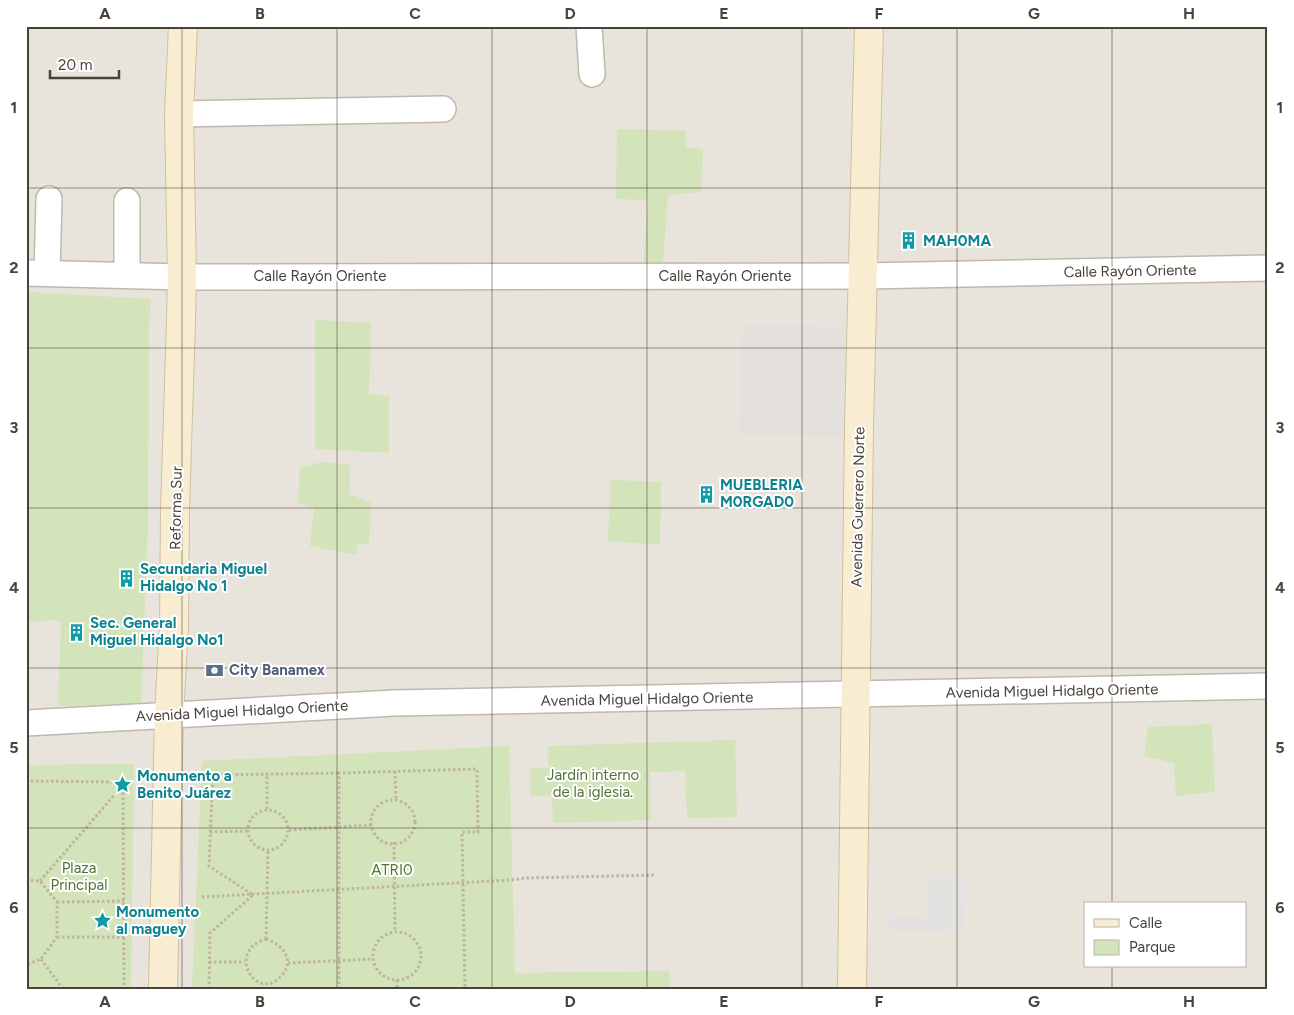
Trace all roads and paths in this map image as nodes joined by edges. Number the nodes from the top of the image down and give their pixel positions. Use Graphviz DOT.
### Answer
graph roads {
  1 [pos="183,26"];
  2 [pos="589,26"];
  3 [pos="869,26"];
  4 [pos="592,74"];
  5 [pos="443,109"];
  6 [pos="179,114"];
  7 [pos="49,199"];
  8 [pos="127,201"];
  9 [pos="1268,268"];
  10 [pos="37,273"];
  11 [pos="127,275"];
  12 [pos="864,276"];
  13 [pos="182,277"];
  14 [pos="1268,686"];
  15 [pos="855,695"];
  16 [pos="169,715"];
  17 [pos="26,722"];
  18 [pos="395,771"];
  19 [pos="339,773"];
  20 [pos="267,774"];
  21 [pos="26,781"];
  22 [pos="123,785"];
  23 [pos="396,801"];
  24 [pos="266,810"];
  25 [pos="372,825"];
  26 [pos="339,826"];
  27 [pos="288,830"];
  28 [pos="248,831"];
  29 [pos="210,832"];
  30 [pos="394,842"];
  31 [pos="268,851"];
  32 [pos="656,874"];
  33 [pos="26,880"];
  34 [pos="40,881"];
  35 [pos="464,882"];
  36 [pos="395,886"];
  37 [pos="339,889"];
  38 [pos="267,894"];
  39 [pos="253,895"];
  40 [pos="202,897"];
  41 [pos="124,901"];
  42 [pos="56,902"];
  43 [pos="395,931"];
  44 [pos="57,936"];
  45 [pos="124,937"];
  46 [pos="266,939"];
  47 [pos="41,959"];
  48 [pos="373,959"];
  49 [pos="339,960"];
  50 [pos="209,962"];
  51 [pos="245,962"];
  52 [pos="288,963"];
  53 [pos="26,965"];
  54 [pos="397,980"];
  55 [pos="265,987"];
  56 [pos="63,989"];
  57 [pos="124,989"];
  58 [pos="163,989"];
  59 [pos="209,989"];
  60 [pos="339,989"];
  61 [pos="397,989"];
  62 [pos="465,989"];
  63 [pos="852,989"];
  1 -- 6 [label="main road, Reforma Sur"];
  2 -- 4 [label="street"];
  3 -- 12 [label="main road, Avenida Guerrero Norte"];
  5 -- 6 [label="street"];
  6 -- 13 [label="main road, Reforma Sur"];
  7 -- 10 [label="street"];
  8 -- 11 [label="street"];
  9 -- 12 [label="street, Calle Rayón Oriente"];
  10 -- 11 [label="street, Calle Rayón Oriente"];
  11 -- 13 [label="street, Calle Rayón Oriente"];
  12 -- 13 [label="street, Calle Rayón Oriente"];
  12 -- 15 [label="main road, Avenida Guerrero Norte"];
  13 -- 16 [label="main road, Reforma Sur"];
  14 -- 15 [label="street, Avenida Miguel Hidalgo Oriente"];
  15 -- 16 [label="street, Avenida Miguel Hidalgo Oriente"];
  15 -- 63 [label="main road, Avenida Guerrero Norte"];
  16 -- 17 [label="street, Avenida Miguel Hidalgo Oriente"];
  16 -- 58 [label="main road, Reforma Sur"];
  18 -- 19 [label="path"];
  18 -- 23 [label="path"];
  18 -- 35 [label="path"];
  19 -- 20 [label="path"];
  19 -- 26 [label="path"];
  20 -- 24 [label="path"];
  20 -- 29 [label="path"];
  21 -- 22 [label="path"];
  22 -- 34 [label="path"];
  22 -- 41 [label="path"];
  23 -- 25 [label="path"];
  23 -- 30 [label="path"];
  24 -- 27 [label="path"];
  24 -- 28 [label="path"];
  25 -- 26 [label="path"];
  25 -- 30 [label="path"];
  26 -- 27 [label="path"];
  26 -- 37 [label="path"];
  27 -- 31 [label="path"];
  28 -- 29 [label="path"];
  28 -- 31 [label="path"];
  29 -- 39 [label="path"];
  30 -- 36 [label="path"];
  31 -- 38 [label="path"];
  32 -- 35 [label="path"];
  33 -- 34 [label="path"];
  34 -- 42 [label="path"];
  35 -- 36 [label="path"];
  35 -- 62 [label="path"];
  36 -- 37 [label="path"];
  36 -- 43 [label="path"];
  37 -- 38 [label="path"];
  37 -- 49 [label="path"];
  38 -- 39 [label="path"];
  38 -- 46 [label="path"];
  39 -- 40 [label="path"];
  39 -- 50 [label="path"];
  41 -- 42 [label="path"];
  41 -- 45 [label="path"];
  42 -- 44 [label="path"];
  43 -- 48 [label="path"];
  43 -- 54 [label="path"];
  44 -- 45 [label="path"];
  44 -- 47 [label="path"];
  45 -- 57 [label="path"];
  46 -- 51 [label="path"];
  46 -- 52 [label="path"];
  47 -- 53 [label="path"];
  47 -- 56 [label="path"];
  48 -- 49 [label="path"];
  48 -- 54 [label="path"];
  49 -- 52 [label="path"];
  49 -- 60 [label="path"];
  50 -- 51 [label="path"];
  50 -- 59 [label="path"];
  51 -- 55 [label="path"];
  52 -- 55 [label="path"];
  54 -- 61 [label="path"];
}
